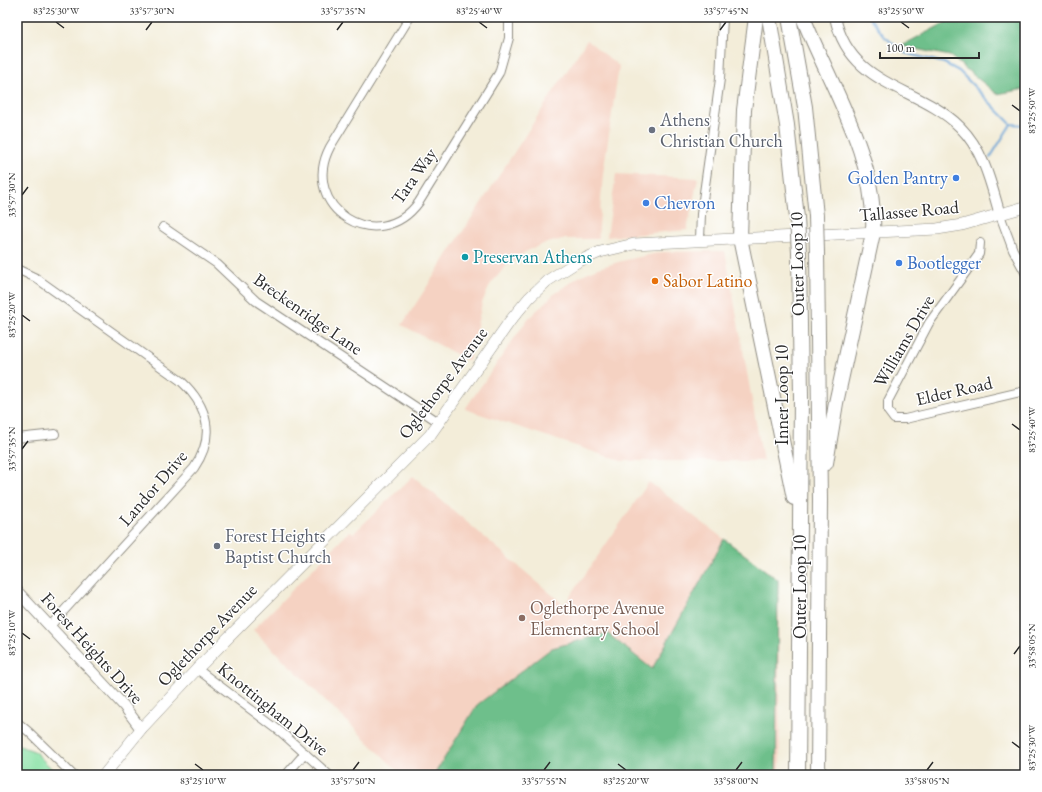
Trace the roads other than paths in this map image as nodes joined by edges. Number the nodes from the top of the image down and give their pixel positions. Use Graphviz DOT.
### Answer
graph roads {
  1 [pos="410,17"];
  2 [pos="509,17"];
  3 [pos="723,17"];
  4 [pos="756,17"];
  5 [pos="769,17"];
  6 [pos="789,17"];
  7 [pos="803,17"];
  8 [pos="835,17"];
  9 [pos="1025,207"];
  10 [pos="1000,215"];
  11 [pos="163,227"];
  12 [pos="872,233"];
  13 [pos="818,236"];
  14 [pos="740,238"];
  15 [pos="700,239"];
  16 [pos="980,243"];
  17 [pos="17,269"];
  18 [pos="1025,272"];
  19 [pos="1025,391"];
  20 [pos="891,417"];
  21 [pos="440,423"];
  22 [pos="55,434"];
  23 [pos="17,438"];
  24 [pos="820,500"];
  25 [pos="800,522"];
  26 [pos="17,591"];
  27 [pos="50,626"];
  28 [pos="197,669"];
  29 [pos="17,722"];
  30 [pos="141,729"];
  31 [pos="305,753"];
  32 [pos="73,775"];
  33 [pos="104,775"];
  34 [pos="286,775"];
  35 [pos="329,775"];
  36 [pos="798,775"];
  37 [pos="818,775"];
  1 -- 2 [label="street, Tara Way"];
  3 -- 15 [label="street"];
  4 -- 14 [label="highway"];
  5 -- 25 [label="highway, Inner Loop 10, bridge"];
  6 -- 24 [label="highway, Outer Loop 10, bridge"];
  7 -- 12 [label="highway"];
  8 -- 10 [label="street"];
  9 -- 10 [label="main road, Tallassee Road"];
  10 -- 12 [label="main road, Tallassee Road"];
  10 -- 18 [label="street"];
  11 -- 21 [label="street, Breckenridge Lane"];
  12 -- 13 [label="main road, Tallassee Road"];
  12 -- 24 [label="highway"];
  13 -- 14 [label="main road, Oglethorpe Avenue"];
  14 -- 15 [label="main road, Oglethorpe Avenue"];
  14 -- 25 [label="highway"];
  15 -- 21 [label="main road, Oglethorpe Avenue"];
  16 -- 20 [label="street, Williams Drive"];
  17 -- 27 [label="street, Landor Drive"];
  19 -- 20 [label="street, Elder Road"];
  21 -- 28 [label="main road, Oglethorpe Avenue"];
  22 -- 23 [label="street"];
  24 -- 37 [label="highway, Outer Loop 10"];
  25 -- 36 [label="highway, Inner Loop 10"];
  26 -- 27 [label="street, Forest Heights Drive"];
  27 -- 30 [label="street, Forest Heights Drive"];
  28 -- 30 [label="main road, Oglethorpe Avenue"];
  28 -- 31 [label="street, Knottingham Drive"];
  29 -- 32 [label="street"];
  30 -- 33 [label="main road, Oglethorpe Avenue"];
  31 -- 34 [label="street"];
  31 -- 35 [label="street, Knottingham Drive"];
}
